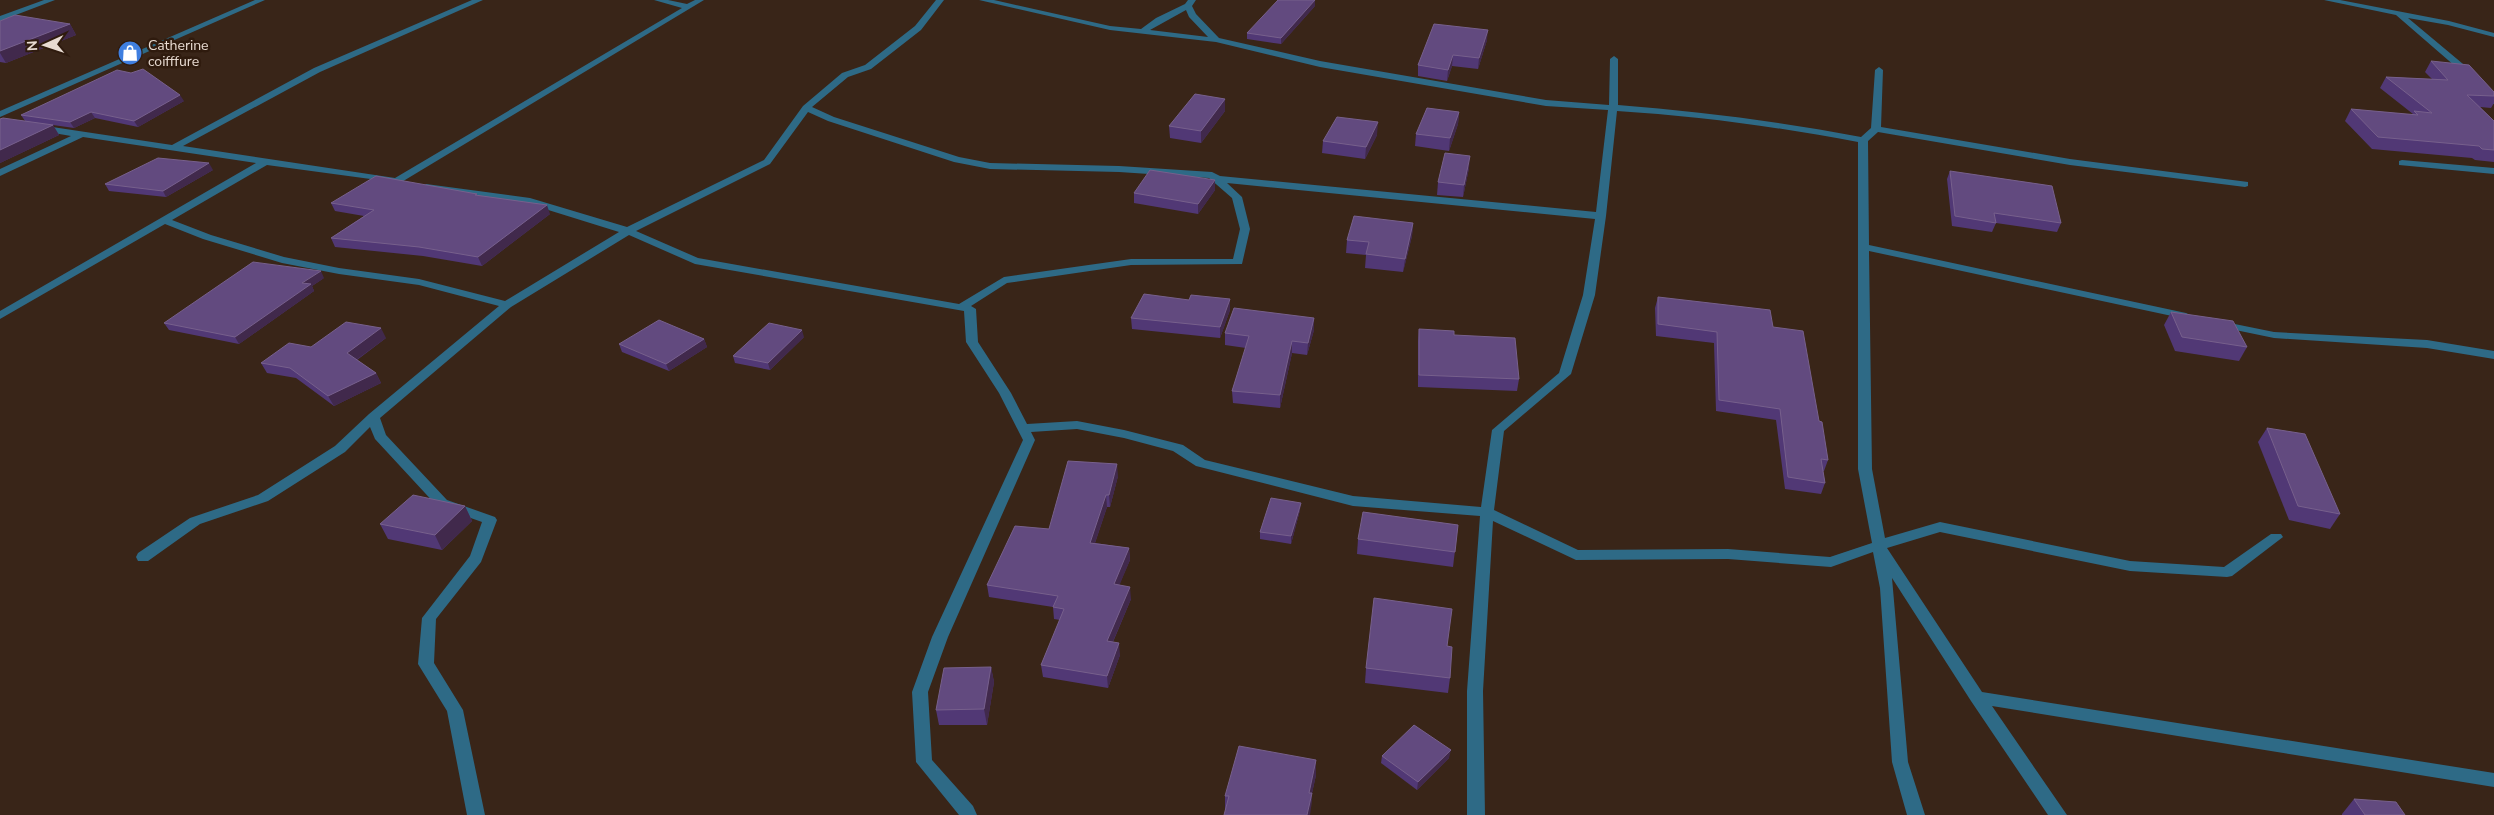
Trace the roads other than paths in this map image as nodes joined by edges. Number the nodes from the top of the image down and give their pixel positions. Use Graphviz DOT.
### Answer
graph roads {
  1 [pos="261,0"];
  2 [pos="480,0"];
  3 [pos="658,0"];
  4 [pos="700,0"];
  5 [pos="940,0"];
  6 [pos="983,0"];
  7 [pos="2328,0"];
  8 [pos="45,1"];
  9 [pos="1190,3"];
  10 [pos="689,7"];
  11 [pos="2400,15"];
  12 [pos="0,19"];
  13 [pos="1142,32"];
  14 [pos="2494,35"];
  15 [pos="1216,40"];
  16 [pos="1614,59"];
  17 [pos="1879,70"];
  18 [pos="2494,101"];
  19 [pos="806,108"];
  20 [pos="1613,108"];
  21 [pos="0,114"];
  22 [pos="27,126"];
  23 [pos="1876,129"];
  24 [pos="82,134"];
  25 [pos="1863,140"];
  26 [pos="173,148"];
  27 [pos="265,162"];
  28 [pos="2402,164"];
  29 [pos="2494,171"];
  30 [pos="0,174"];
  31 [pos="1215,179"];
  32 [pos="396,181"];
  33 [pos="2245,184"];
  34 [pos="1601,216"];
  35 [pos="164,220"];
  36 [pos="628,231"];
  37 [pos="1863,247"];
  38 [pos="507,305"];
  39 [pos="961,307"];
  40 [pos="0,316"];
  41 [pos="2494,356"];
  42 [pos="373,417"];
  43 [pos="1023,428"];
  44 [pos="1487,512"];
  45 [pos="2276,537"];
  46 [pos="1879,545"];
  47 [pos="143,557"];
  48 [pos="1977,697"];
  49 [pos="2494,780"];
  50 [pos="476,815"];
  51 [pos="968,815"];
  52 [pos="1476,815"];
  53 [pos="1916,815"];
  54 [pos="2058,815"];
  1 -- 21 [label="street"];
  2 -- 26 [label="street"];
  3 -- 10 [label="street"];
  4 -- 10 [label="street"];
  5 -- 19 [label="street"];
  6 -- 13 [label="street"];
  7 -- 11 [label="street"];
  8 -- 12 [label="street"];
  9 -- 13 [label="street"];
  9 -- 15 [label="street"];
  10 -- 32 [label="street"];
  11 -- 14 [label="street"];
  11 -- 18 [label="street"];
  13 -- 15 [label="street"];
  15 -- 20 [label="street"];
  16 -- 20 [label="street"];
  17 -- 23 [label="street"];
  19 -- 31 [label="street"];
  19 -- 36 [label="street"];
  20 -- 25 [label="street"];
  20 -- 34 [label="street"];
  22 -- 24 [label="street"];
  23 -- 25 [label="street"];
  23 -- 33 [label="street"];
  24 -- 26 [label="street"];
  24 -- 30 [label="street"];
  25 -- 37 [label="street"];
  26 -- 27 [label="street"];
  27 -- 32 [label="street"];
  27 -- 35 [label="street"];
  28 -- 29 [label="street"];
  31 -- 34 [label="street"];
  31 -- 39 [label="street"];
  32 -- 36 [label="street"];
  34 -- 44 [label="street"];
  35 -- 38 [label="street"];
  35 -- 40 [label="street"];
  36 -- 38 [label="street"];
  36 -- 39 [label="street"];
  37 -- 41 [label="street"];
  37 -- 46 [label="street"];
  38 -- 42 [label="street"];
  39 -- 43 [label="street"];
  42 -- 47 [label="street"];
  42 -- 50 [label="street"];
  43 -- 44 [label="street"];
  43 -- 51 [label="street"];
  44 -- 46 [label="street"];
  44 -- 52 [label="street"];
  45 -- 46 [label="street"];
  46 -- 48 [label="street"];
  46 -- 53 [label="street"];
  48 -- 49 [label="street"];
  48 -- 54 [label="street"];
}
